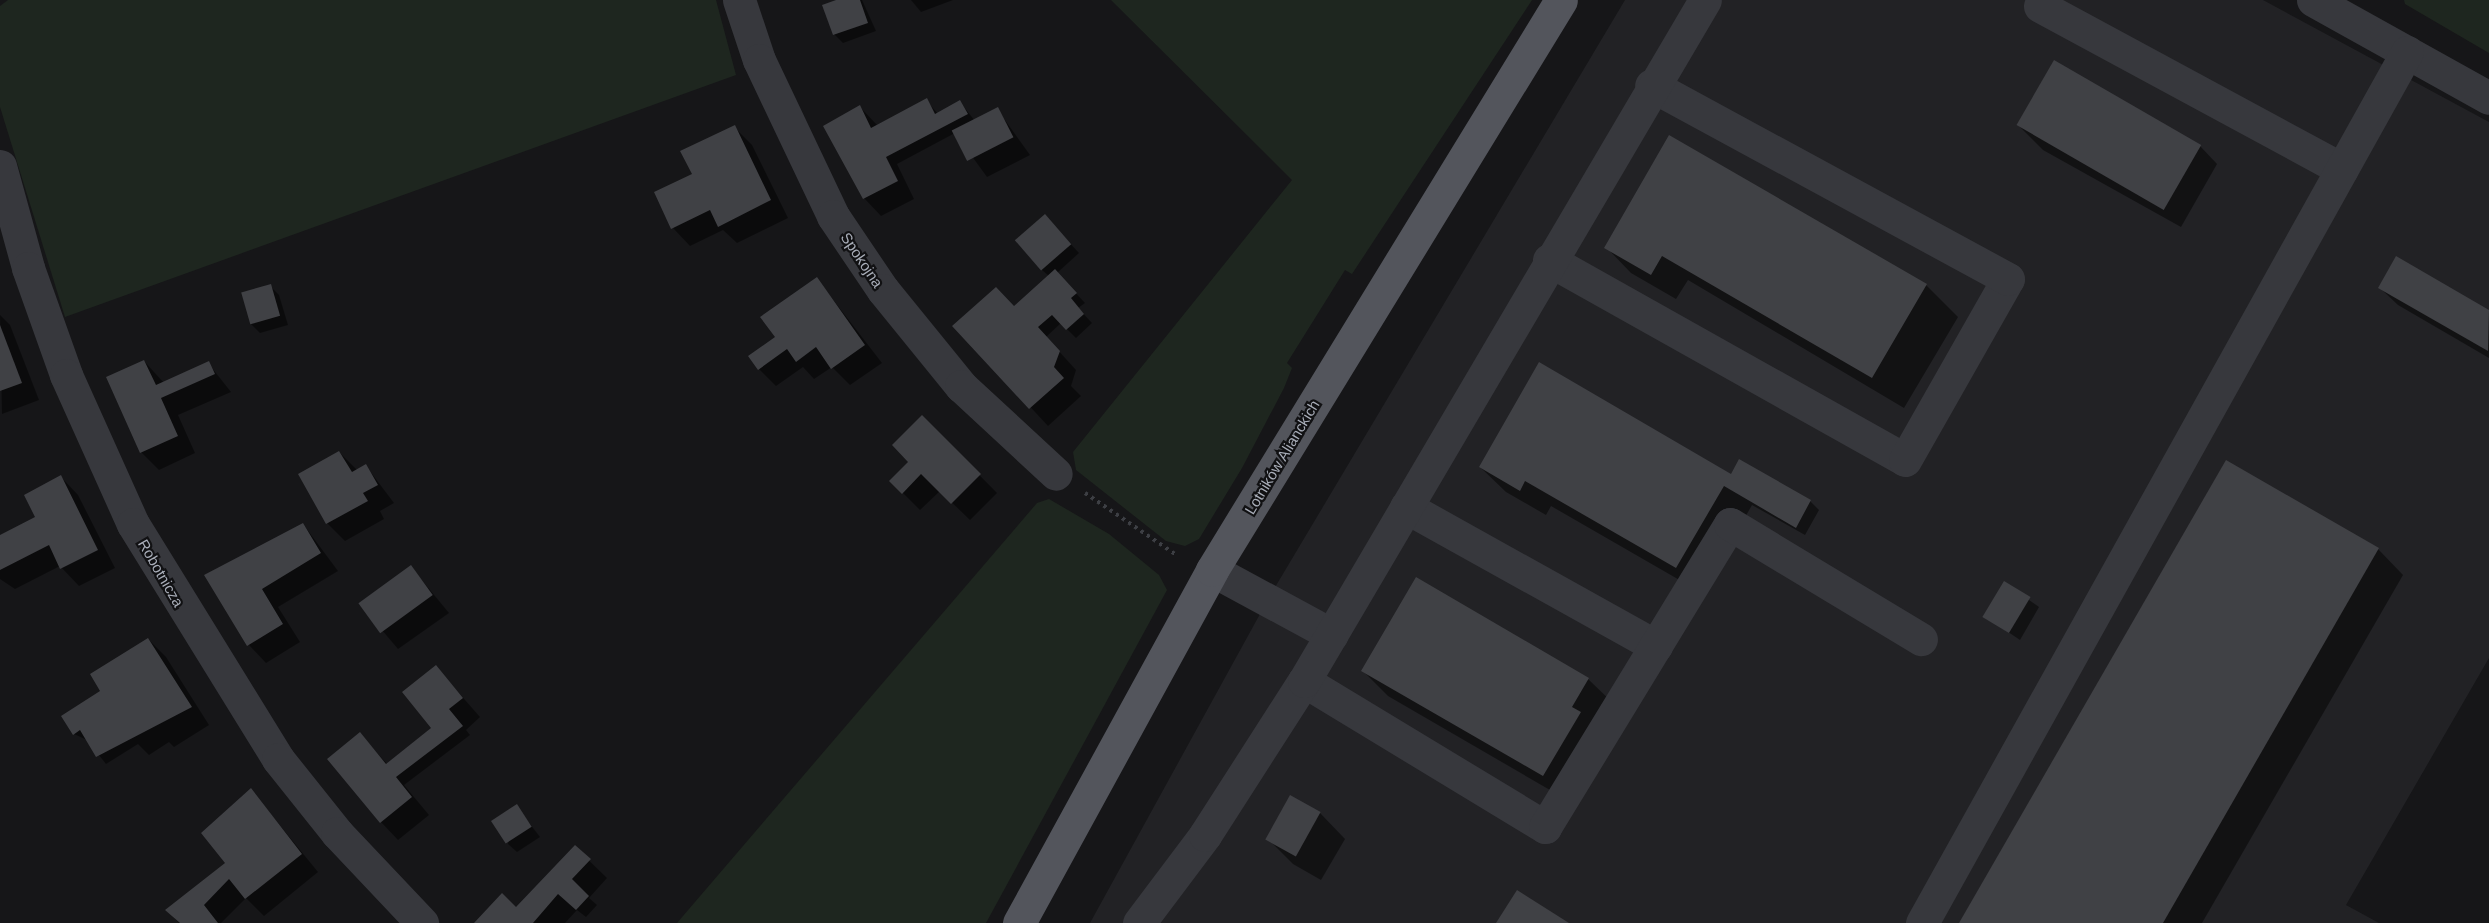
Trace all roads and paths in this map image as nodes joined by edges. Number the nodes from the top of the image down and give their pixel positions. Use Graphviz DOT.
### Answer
graph roads {
  1 [pos="739,0"];
  2 [pos="1561,0"];
  3 [pos="1705,0"];
  4 [pos="2313,0"];
  5 [pos="2040,6"];
  6 [pos="2407,52"];
  7 [pos="1651,85"];
  8 [pos="2489,98"];
  9 [pos="0,166"];
  10 [pos="2342,169"];
  11 [pos="1549,260"];
  12 [pos="1056,474"];
  13 [pos="1406,507"];
  14 [pos="1212,570"];
  15 [pos="1332,635"];
  16 [pos="1921,639"];
  17 [pos="1656,646"];
  18 [pos="1304,681"];
  19 [pos="422,923"];
  20 [pos="1019,923"];
  21 [pos="1139,923"];
  22 [pos="1922,923"];
  1 -- 12 [label="street, Spokojna"];
  2 -- 14 [label="main road, Lotników Alianckich"];
  3 -- 7 [label="street"];
  4 -- 6 [label="street"];
  5 -- 10 [label="street"];
  6 -- 8 [label="street"];
  6 -- 10 [label="street"];
  7 -- 11 [label="street"];
  7 -- 11 [label="street"];
  9 -- 19 [label="street, Robotnicza"];
  10 -- 22 [label="street"];
  11 -- 13 [label="street"];
  12 -- 14 [label="path"];
  13 -- 15 [label="street"];
  13 -- 17 [label="street"];
  14 -- 15 [label="street"];
  14 -- 20 [label="main road, Lotników Alianckich"];
  15 -- 18 [label="street"];
  16 -- 17 [label="street"];
  17 -- 18 [label="street"];
  18 -- 21 [label="street"];
}
